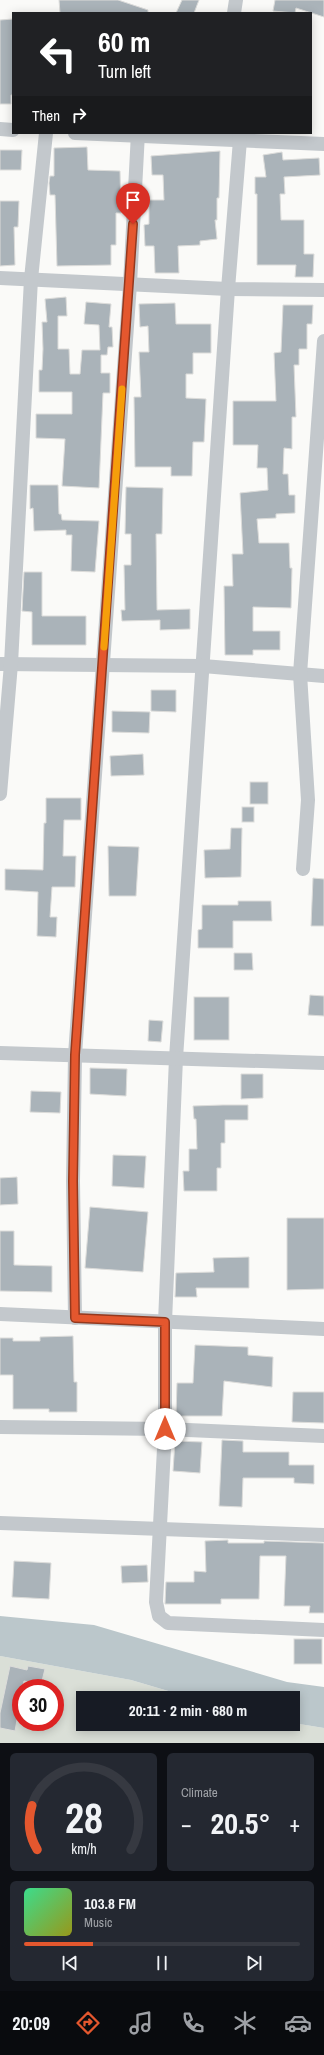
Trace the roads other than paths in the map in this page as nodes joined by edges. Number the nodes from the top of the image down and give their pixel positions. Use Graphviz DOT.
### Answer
graph roads {
  1 [pos="236,0"];
  2 [pos="234,12"];
  3 [pos="0,129"];
  4 [pos="12,130"];
  5 [pos="46,134"];
  6 [pos="138,134"];
  7 [pos="239,137"];
  8 [pos="324,144"];
  9 [pos="0,278"];
  10 [pos="31,279"];
  11 [pos="130,284"];
  12 [pos="228,289"];
  13 [pos="324,290"];
  14 [pos="324,341"];
  15 [pos="6,664"];
  16 [pos="103,664"];
  17 [pos="203,666"];
  18 [pos="300,674"];
  19 [pos="324,676"];
  20 [pos="0,794"];
  21 [pos="303,869"];
  22 [pos="0,1053"];
  23 [pos="75,1055"];
  24 [pos="176,1058"];
  25 [pos="324,1063"];
  26 [pos="0,1314"];
  27 [pos="75,1318"];
  28 [pos="165,1322"];
  29 [pos="324,1329"];
  30 [pos="0,1427"];
  31 [pos="165,1429"];
  32 [pos="324,1436"];
  33 [pos="0,1523"];
  34 [pos="159,1530"];
  35 [pos="324,1535"];
  36 [pos="324,1630"];
  1 -- 2 [label="street"];
  3 -- 4 [label="street"];
  5 -- 10 [label="street"];
  6 -- 7 [label="street"];
  6 -- 11 [label="street"];
  7 -- 8 [label="street"];
  7 -- 12 [label="street"];
  9 -- 10 [label="street"];
  10 -- 11 [label="street"];
  10 -- 15 [label="street"];
  11 -- 12 [label="street"];
  11 -- 16 [label="street"];
  12 -- 13 [label="street"];
  12 -- 17 [label="street"];
  14 -- 18 [label="street"];
  15 -- 16 [label="street"];
  15 -- 20 [label="street"];
  16 -- 17 [label="street"];
  16 -- 23 [label="street"];
  17 -- 18 [label="street"];
  17 -- 24 [label="street"];
  18 -- 19 [label="street"];
  18 -- 21 [label="street"];
  22 -- 23 [label="street"];
  23 -- 24 [label="street"];
  23 -- 27 [label="street"];
  24 -- 25 [label="street"];
  24 -- 28 [label="street"];
  26 -- 27 [label="street"];
  27 -- 28 [label="street"];
  28 -- 29 [label="street"];
  28 -- 31 [label="street"];
  30 -- 31 [label="street"];
  31 -- 32 [label="street"];
  31 -- 34 [label="street"];
  33 -- 34 [label="street"];
  34 -- 35 [label="street"];
  34 -- 36 [label="street"];
}
